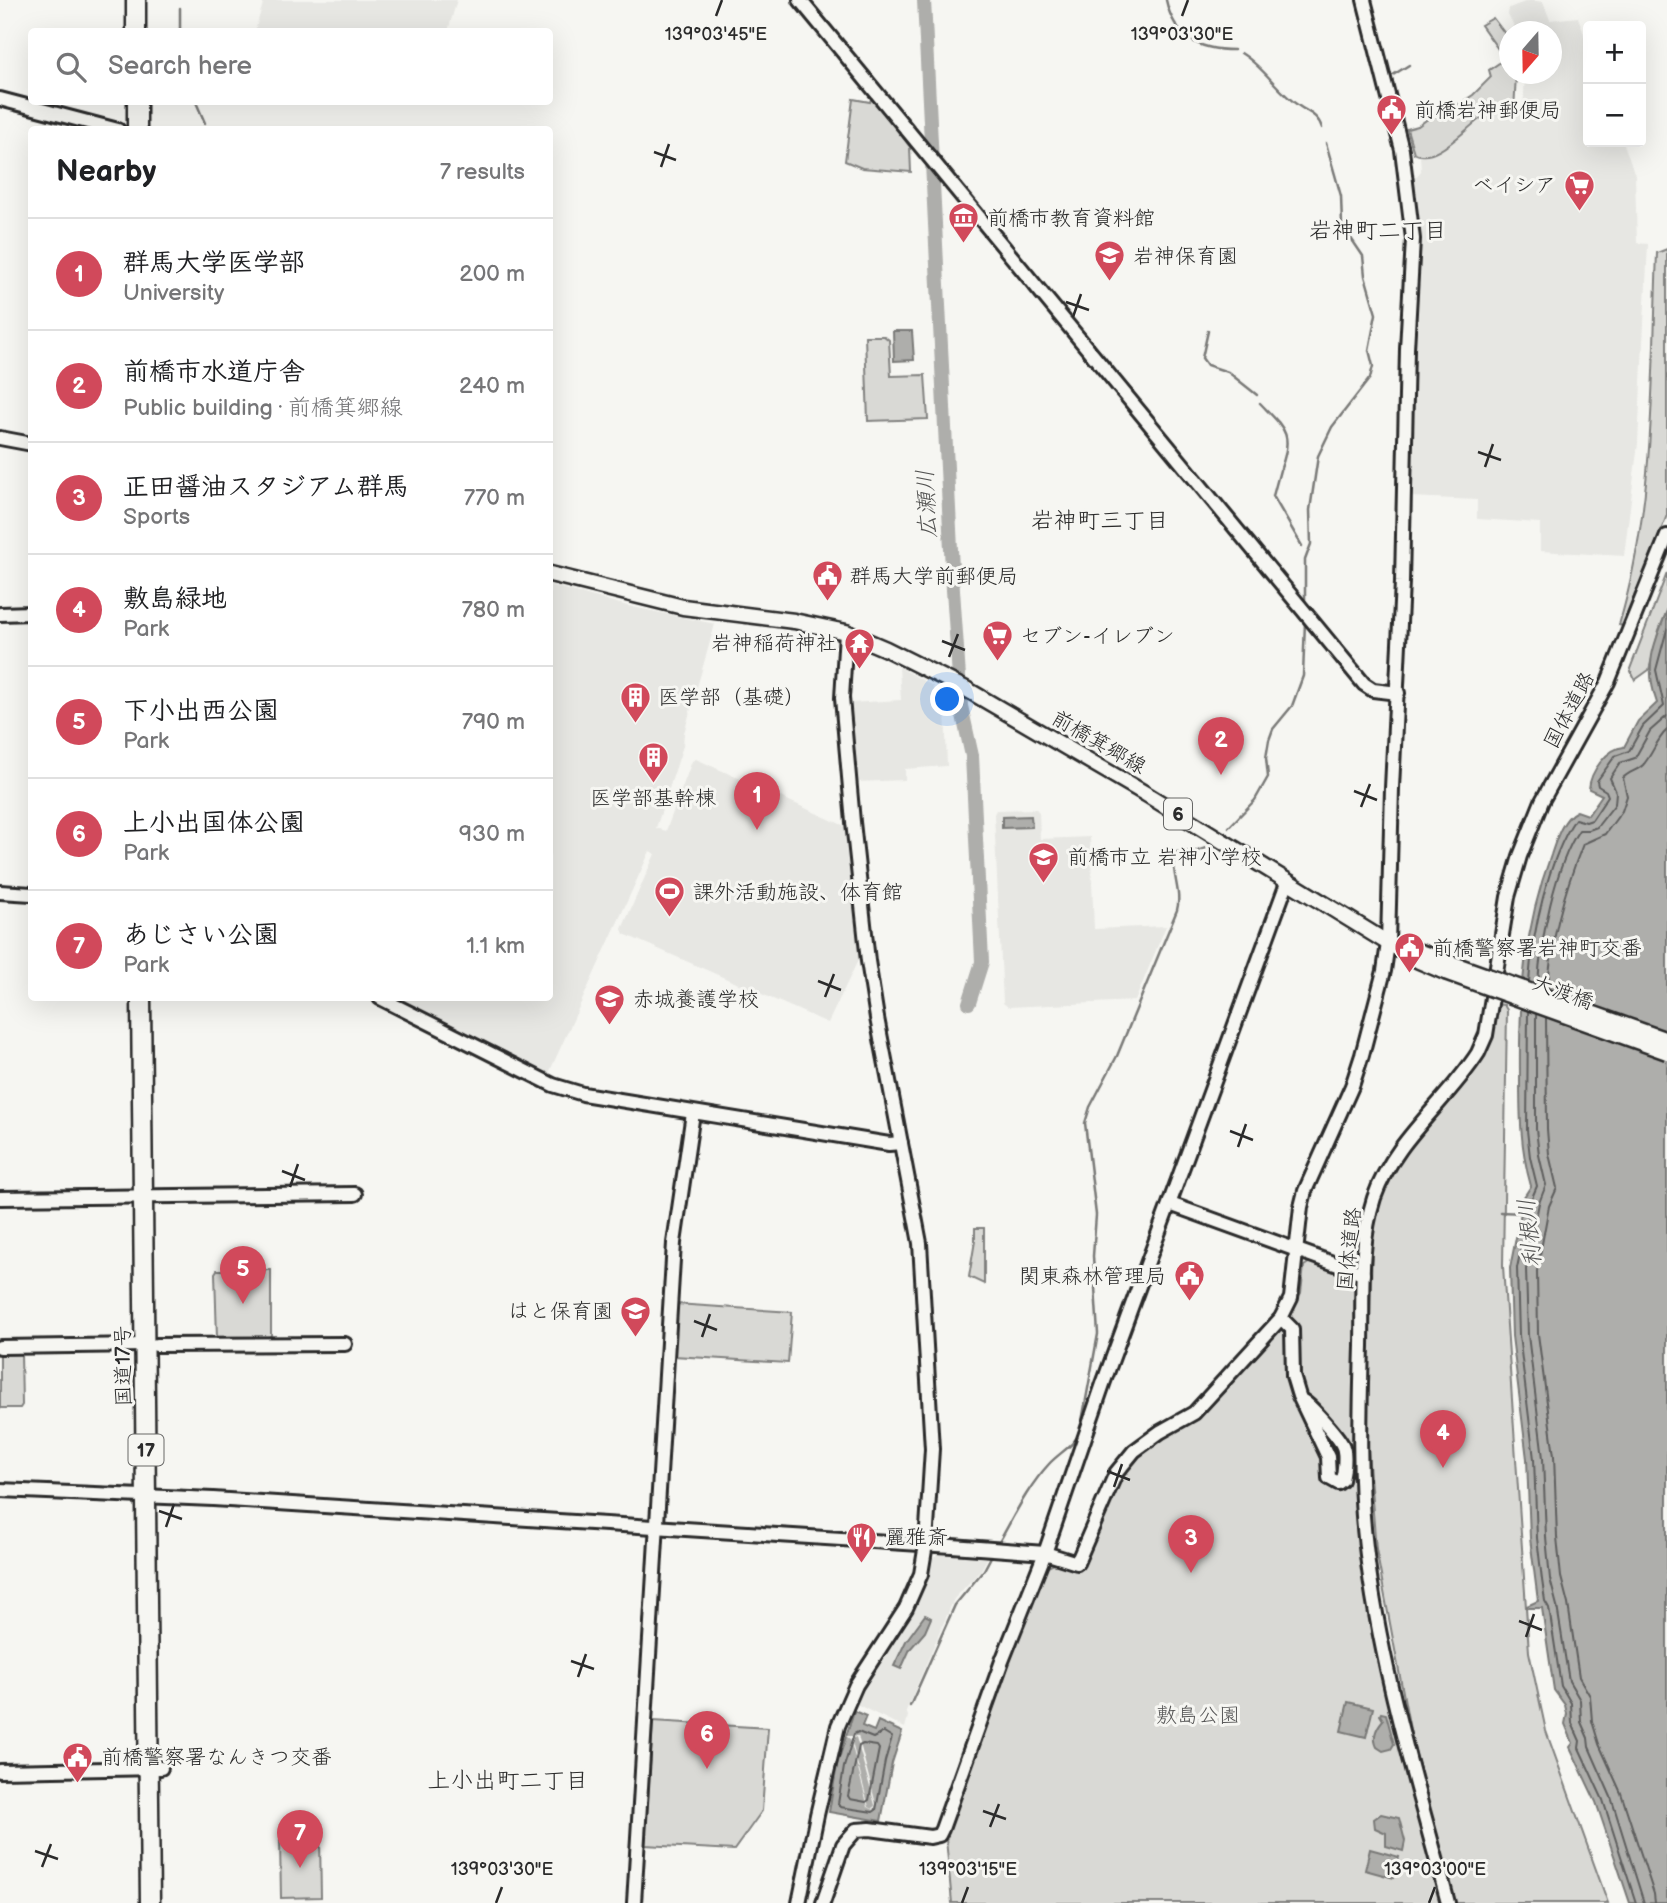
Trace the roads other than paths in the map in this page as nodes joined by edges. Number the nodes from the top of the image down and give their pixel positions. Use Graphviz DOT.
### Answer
graph roads {
  1 [pos="136,0"];
  2 [pos="800,0"];
  3 [pos="1364,0"];
  4 [pos="136,28"];
  5 [pos="0,99"];
  6 [pos="137,105"];
  7 [pos="103,126"];
  8 [pos="137,126"];
  9 [pos="0,438"];
  10 [pos="28,443"];
  11 [pos="1667,536"];
  12 [pos="553,575"];
  13 [pos="28,613"];
  14 [pos="0,614"];
  15 [pos="846,632"];
  16 [pos="1398,693"];
  17 [pos="1287,883"];
  18 [pos="0,892"];
  19 [pos="28,894"];
  20 [pos="1388,943"];
  21 [pos="1446,967"];
  22 [pos="141,1001"];
  23 [pos="153,1001"];
  24 [pos="386,1001"];
  25 [pos="1667,1040"];
  26 [pos="1667,1052"];
  27 [pos="693,1114"];
  28 [pos="901,1143"];
  29 [pos="355,1194"];
  30 [pos="149,1196"];
  31 [pos="0,1198"];
  32 [pos="1170,1204"];
  33 [pos="1297,1251"];
  34 [pos="1363,1274"];
  35 [pos="1281,1318"];
  36 [pos="345,1344"];
  37 [pos="151,1345"];
  38 [pos="0,1347"];
  39 [pos="1303,1401"];
  40 [pos="0,1490"];
  41 [pos="152,1496"];
  42 [pos="658,1527"];
  43 [pos="926,1544"];
  44 [pos="1045,1553"];
  45 [pos="155,1769"];
  46 [pos="0,1771"];
  47 [pos="150,1903"];
  48 [pos="162,1903"];
  49 [pos="634,1903"];
  50 [pos="799,1903"];
  51 [pos="823,1903"];
  52 [pos="1448,1903"];
  1 -- 4 [label="highway"];
  2 -- 16 [label="street"];
  3 -- 16 [label="street"];
  5 -- 7 [label="street"];
  6 -- 8 [label="highway"];
  9 -- 10 [label="street"];
  11 -- 34 [label="street, 国体道路"];
  12 -- 15 [label="main road, 6"];
  13 -- 14 [label="street"];
  15 -- 17 [label="main road, 前橋箕郷線 / 6"];
  15 -- 28 [label="street"];
  16 -- 20 [label="street"];
  17 -- 20 [label="main road, 前橋箕郷線 / 6"];
  17 -- 32 [label="street"];
  18 -- 19 [label="street"];
  20 -- 21 [label="main road, 前橋箕郷線 / 6"];
  20 -- 33 [label="street"];
  21 -- 25 [label="main road, 大渡橋 / 6, bridge"];
  21 -- 26 [label="main road, 大渡橋 / 6, bridge"];
  22 -- 30 [label="highway, 国道17号 / 17"];
  23 -- 30 [label="highway, 国道17号 / 17"];
  24 -- 27 [label="street"];
  27 -- 28 [label="street"];
  27 -- 42 [label="street"];
  28 -- 43 [label="street"];
  29 -- 30 [label="street"];
  30 -- 31 [label="street"];
  30 -- 37 [label="highway, 国道17号 / 17"];
  32 -- 33 [label="street"];
  32 -- 44 [label="street"];
  33 -- 34 [label="street"];
  33 -- 35 [label="street"];
  34 -- 52 [label="street, 国体道路"];
  35 -- 39 [label="street"];
  35 -- 44 [label="street"];
  36 -- 37 [label="street"];
  37 -- 38 [label="street"];
  37 -- 41 [label="highway, 国道17号 / 17"];
  39 -- 39 [label="street"];
  40 -- 41 [label="street"];
  41 -- 42 [label="street"];
  41 -- 45 [label="highway, 国道17号 / 17"];
  42 -- 43 [label="street"];
  42 -- 49 [label="street"];
  43 -- 44 [label="street"];
  43 -- 50 [label="street"];
  44 -- 51 [label="street"];
  45 -- 46 [label="street"];
  45 -- 47 [label="highway, 国道17号 / 17"];
  45 -- 48 [label="highway, 国道17号 / 17"];
}
